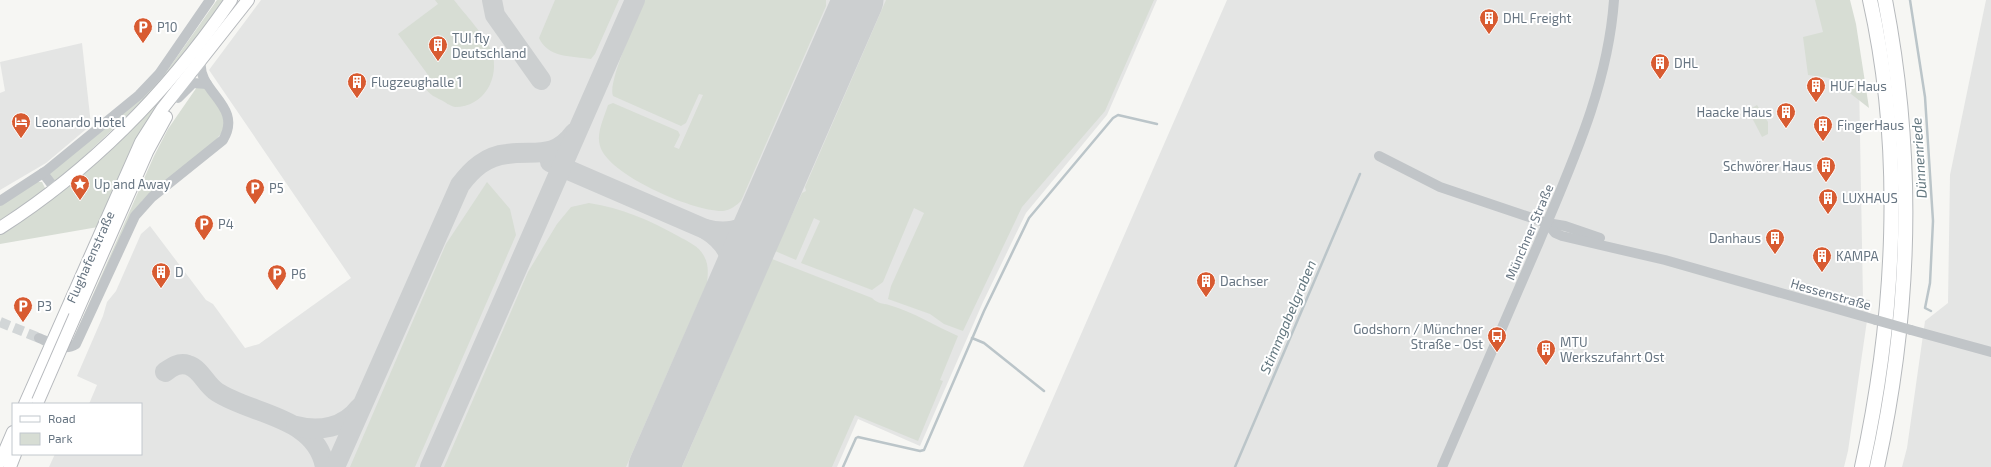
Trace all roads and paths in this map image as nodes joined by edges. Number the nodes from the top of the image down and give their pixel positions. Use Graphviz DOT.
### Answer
graph roads {
  1 [pos="210,0"];
  2 [pos="231,0"];
  3 [pos="248,0"];
  4 [pos="1614,0"];
  5 [pos="1870,0"];
  6 [pos="1885,0"];
  7 [pos="201,60"];
  8 [pos="187,78"];
  9 [pos="207,84"];
  10 [pos="178,98"];
  11 [pos="1379,156"];
  12 [pos="43,173"];
  13 [pos="56,190"];
  14 [pos="0,201"];
  15 [pos="1547,223"];
  16 [pos="0,228"];
  17 [pos="39,338"];
  18 [pos="52,343"];
  19 [pos="1991,352"];
  20 [pos="25,403"];
  21 [pos="37,403"];
  22 [pos="12,434"];
  23 [pos="15,455"];
  24 [pos="0,462"];
  25 [pos="10,467"];
  26 [pos="1442,467"];
  27 [pos="1862,467"];
  28 [pos="1877,467"];
  1 -- 12 [label="street"];
  2 -- 13 [label="main road"];
  3 -- 7 [label="main road, Flughafenstraße"];
  4 -- 15 [label="street, Münchner Straße"];
  5 -- 27 [label="highway"];
  6 -- 28 [label="highway"];
  7 -- 8 [label="main road, Flughafenstraße"];
  7 -- 9 [label="street"];
  8 -- 10 [label="main road, Flughafenstraße"];
  8 -- 18 [label="main road, Flughafenstraße"];
  9 -- 10 [label="street"];
  9 -- 18 [label="street"];
  10 -- 21 [label="main road, Flughafenstraße, bridge"];
  11 -- 15 [label="street, Hessenstraße"];
  12 -- 13 [label="street"];
  12 -- 14 [label="street"];
  13 -- 16 [label="main road"];
  15 -- 19 [label="street, Hessenstraße, bridge"];
  15 -- 26 [label="street, Münchner Straße"];
  17 -- 18 [label="street"];
  18 -- 20 [label="main road, Flughafenstraße"];
  22 -- 24 [label="main road"];
  23 -- 25 [label="main road"];
}
